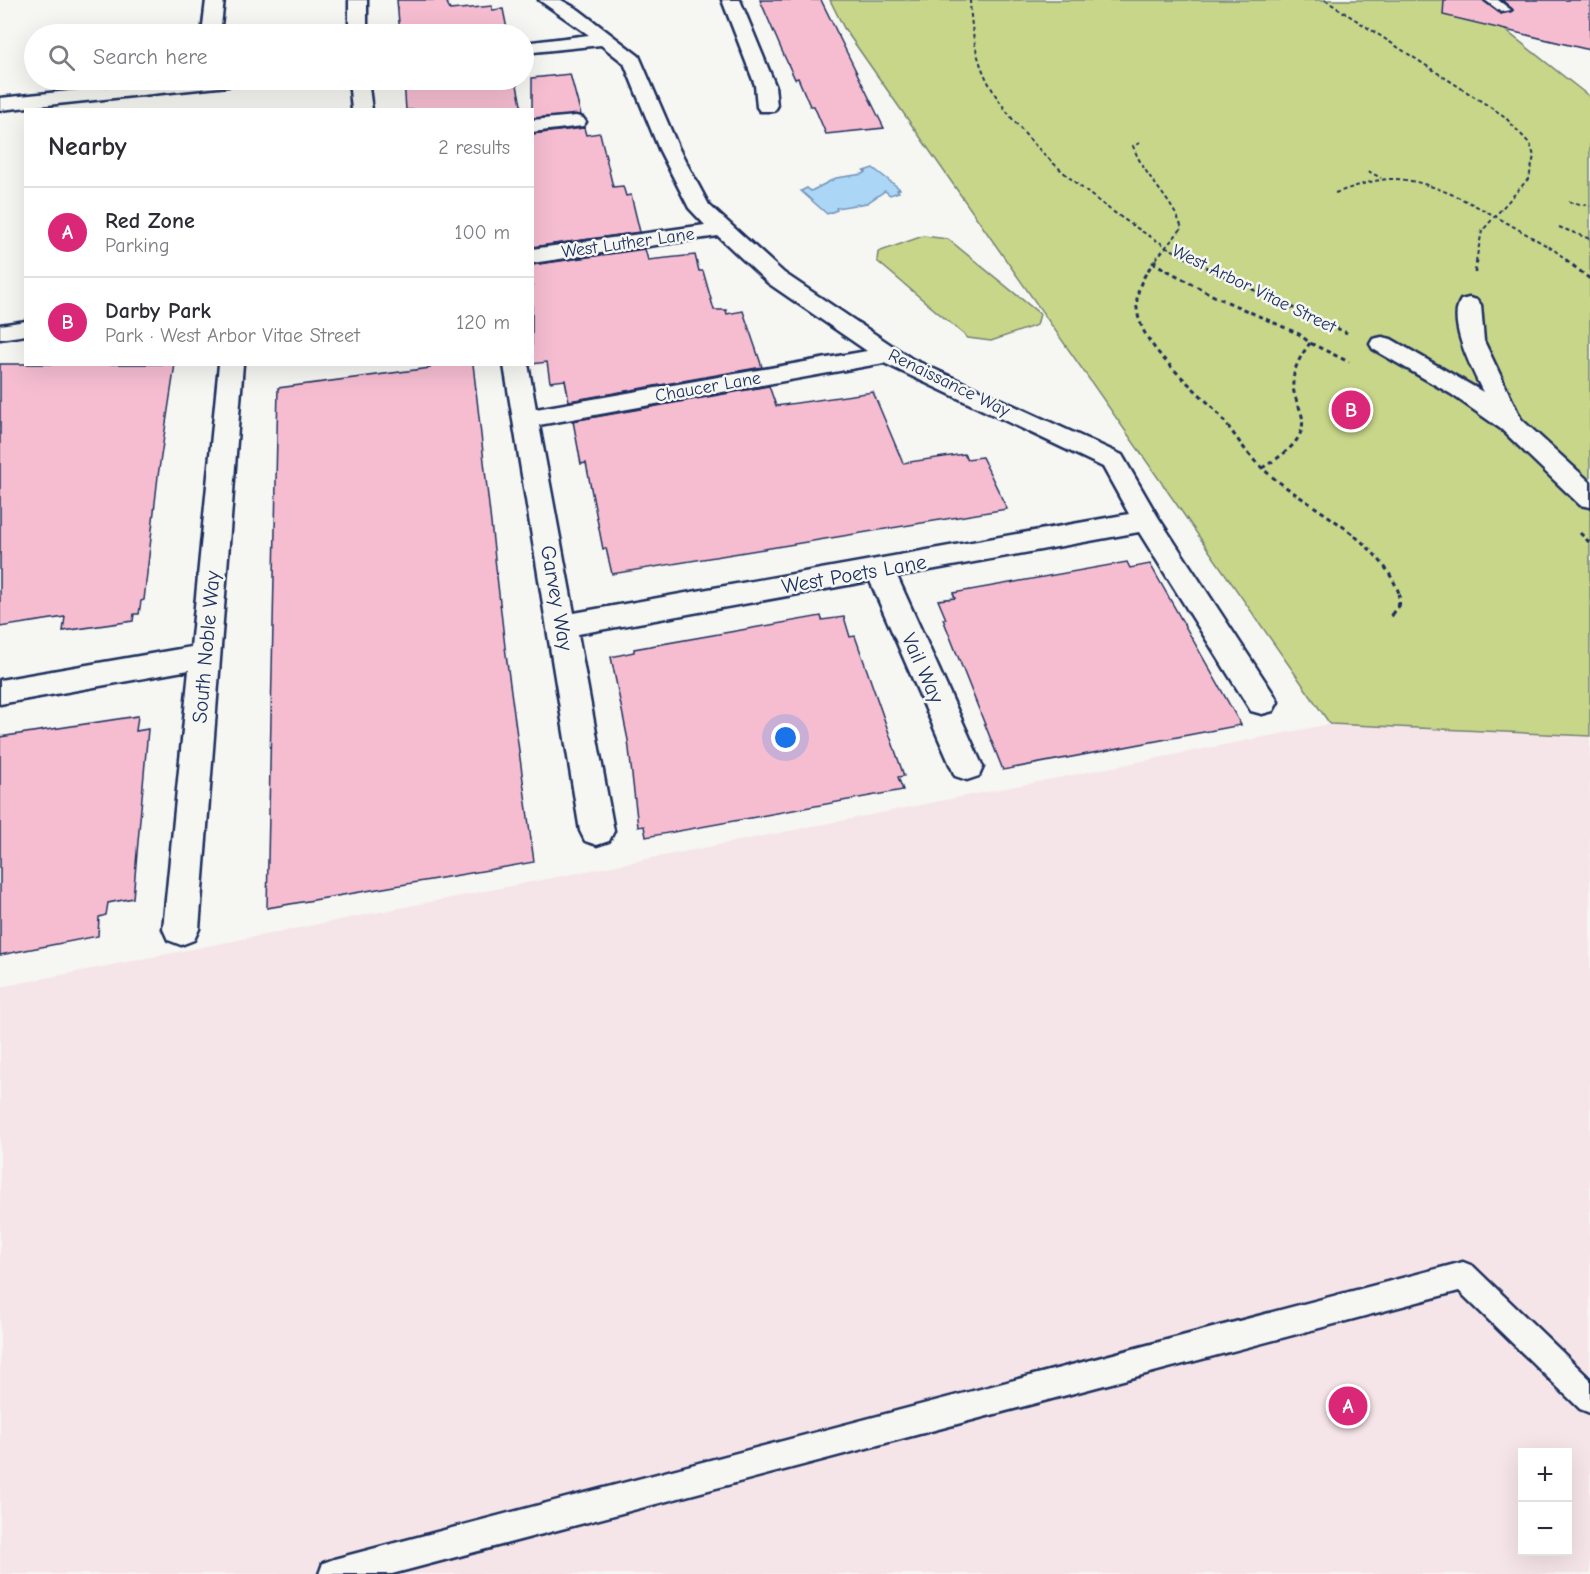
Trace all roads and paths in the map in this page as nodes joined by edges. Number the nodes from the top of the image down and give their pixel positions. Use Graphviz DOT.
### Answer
graph roads {
  1 [pos="215,0"];
  2 [pos="358,0"];
  3 [pos="548,0"];
  4 [pos="731,0"];
  5 [pos="970,0"];
  6 [pos="1325,0"];
  7 [pos="1491,0"];
  8 [pos="1504,10"];
  9 [pos="212,24"];
  10 [pos="358,24"];
  11 [pos="606,39"];
  12 [pos="534,47"];
  13 [pos="125,90"];
  14 [pos="360,90"];
  15 [pos="0,104"];
  16 [pos="767,107"];
  17 [pos="362,108"];
  18 [pos="576,122"];
  19 [pos="534,126"];
  20 [pos="1140,143"];
  21 [pos="1368,171"];
  22 [pos="1382,178"];
  23 [pos="1335,193"];
  24 [pos="1569,202"];
  25 [pos="1590,206"];
  26 [pos="1493,218"];
  27 [pos="1559,227"];
  28 [pos="723,230"];
  29 [pos="1590,240"];
  30 [pos="1168,248"];
  31 [pos="534,256"];
  32 [pos="1152,262"];
  33 [pos="1590,279"];
  34 [pos="1469,305"];
  35 [pos="24,328"];
  36 [pos="0,332"];
  37 [pos="1382,344"];
  38 [pos="890,354"];
  39 [pos="231,366"];
  40 [pos="516,366"];
  41 [pos="526,419"];
  42 [pos="1510,423"];
  43 [pos="1262,468"];
  44 [pos="1590,498"];
  45 [pos="1146,521"];
  46 [pos="879,569"];
  47 [pos="1391,616"];
  48 [pos="562,626"];
  49 [pos="205,656"];
  50 [pos="0,692"];
  51 [pos="1262,702"];
  52 [pos="967,767"];
  53 [pos="597,831"];
  54 [pos="181,929"];
  55 [pos="1590,1398"];
  56 [pos="334,1574"];
  1 -- 9 [label="street"];
  2 -- 10 [label="street"];
  3 -- 11 [label="street, Renaissance Way"];
  4 -- 16 [label="street"];
  5 -- 30 [label="path, West Arbor Vitae Street"];
  6 -- 26 [label="path"];
  7 -- 8 [label="lane"];
  11 -- 12 [label="street"];
  11 -- 28 [label="street, Renaissance Way"];
  13 -- 15 [label="street"];
  14 -- 17 [label="street"];
  18 -- 19 [label="street"];
  20 -- 30 [label="path"];
  21 -- 22 [label="path"];
  22 -- 23 [label="path"];
  22 -- 26 [label="path"];
  24 -- 25 [label="path"];
  26 -- 33 [label="path"];
  26 -- 34 [label="path"];
  27 -- 29 [label="path"];
  28 -- 31 [label="street, West Luther Lane"];
  28 -- 38 [label="street, Renaissance Way"];
  30 -- 32 [label="path"];
  30 -- 37 [label="path, West Arbor Vitae Street"];
  32 -- 43 [label="path"];
  32 -- 43 [label="path"];
  34 -- 42 [label="street"];
  35 -- 36 [label="street"];
  37 -- 42 [label="street"];
  38 -- 41 [label="street, Chaucer Lane"];
  38 -- 45 [label="street, Renaissance Way"];
  39 -- 49 [label="street, South Noble Way"];
  40 -- 41 [label="street, Garvey Way"];
  41 -- 48 [label="street, Garvey Way"];
  42 -- 44 [label="street"];
  43 -- 47 [label="path"];
  45 -- 46 [label="street, West Poets Lane"];
  45 -- 51 [label="street, Renaissance Way"];
  46 -- 48 [label="street, West Poets Lane"];
  46 -- 52 [label="street, Vail Way"];
  48 -- 53 [label="street, Garvey Way"];
  49 -- 50 [label="street"];
  49 -- 54 [label="street, South Noble Way"];
  55 -- 56 [label="lane"];
}
